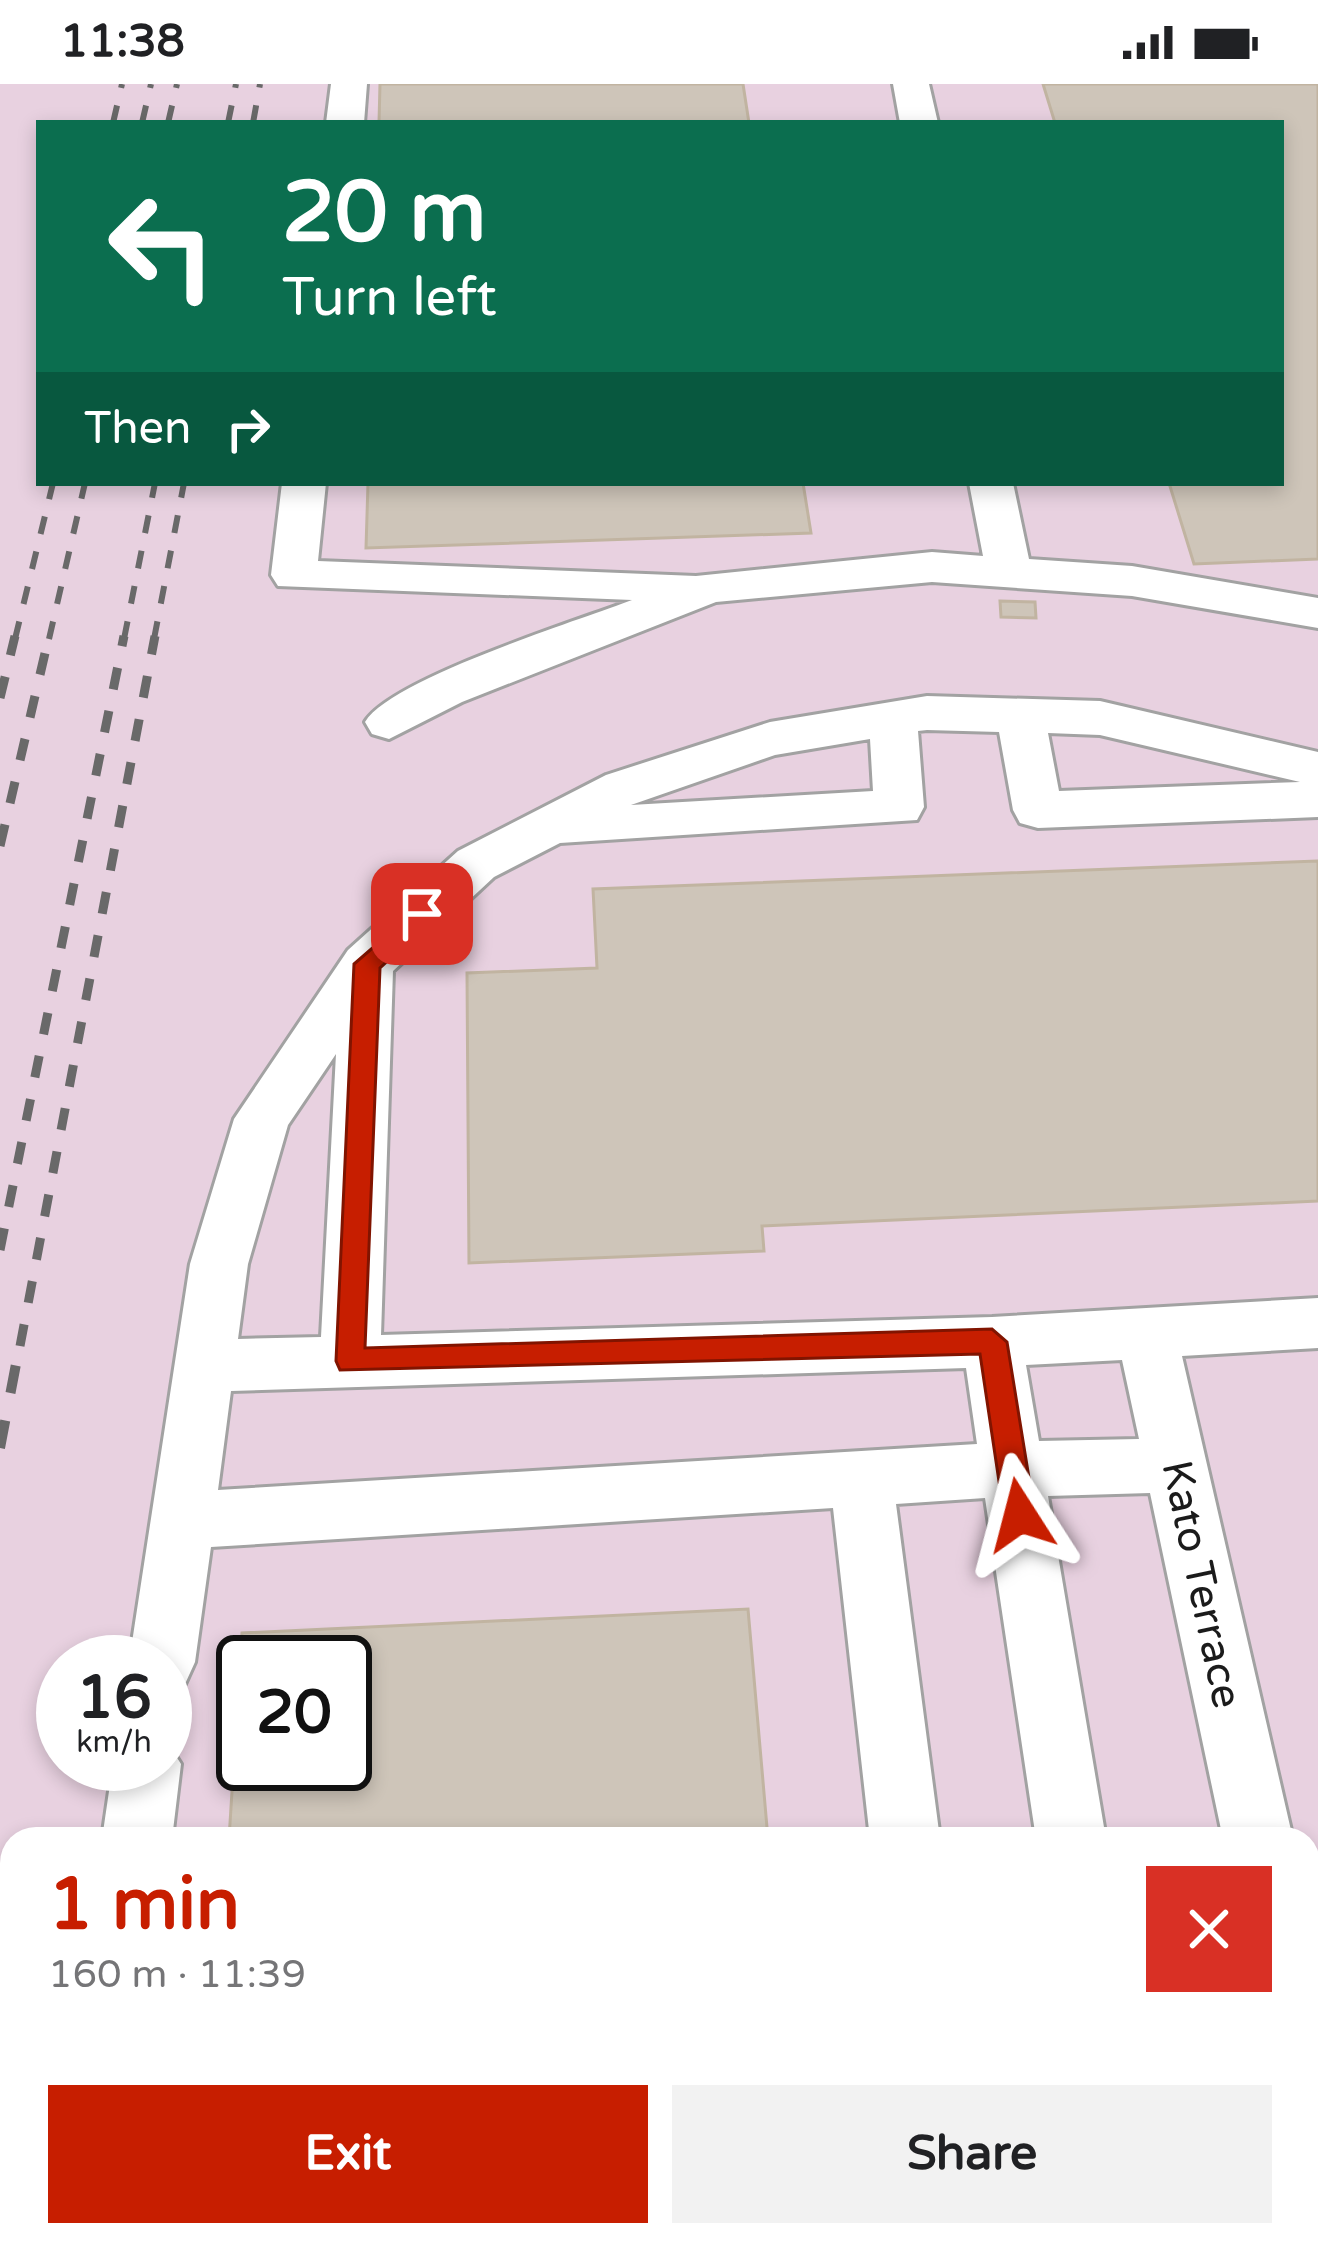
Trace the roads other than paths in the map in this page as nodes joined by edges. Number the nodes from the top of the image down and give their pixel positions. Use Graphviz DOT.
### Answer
graph roads {
  1 [pos="349,84"];
  2 [pos="910,84"];
  3 [pos="345,120"];
  4 [pos="918,120"];
  5 [pos="304,486"];
  6 [pos="992,486"];
  7 [pos="1009,572"];
  8 [pos="709,588"];
  9 [pos="1318,613"];
  10 [pos="1019,716"];
  11 [pos="893,719"];
  12 [pos="389,722"];
  13 [pos="1318,769"];
  14 [pos="1318,799"];
  15 [pos="546,828"];
  16 [pos="367,964"];
  17 [pos="1146,1331"];
  18 [pos="1315,1336"];
  19 [pos="992,1342"];
  20 [pos="350,1361"];
  21 [pos="204,1366"];
  22 [pos="1178,1465"];
  23 [pos="1012,1469"];
  24 [pos="861,1478"];
  25 [pos="182,1520"];
  26 [pos="166,1635"];
  27 [pos="144,1791"];
  28 [pos="139,1827"];
  29 [pos="904,1827"];
  30 [pos="1069,1827"];
  31 [pos="1255,1827"];
  1 -- 3 [label="street"];
  2 -- 4 [label="street"];
  5 -- 8 [label="street"];
  6 -- 7 [label="street"];
  7 -- 8 [label="street"];
  7 -- 9 [label="street"];
  8 -- 12 [label="street"];
  10 -- 11 [label="street"];
  10 -- 13 [label="street"];
  10 -- 14 [label="street"];
  11 -- 15 [label="street"];
  11 -- 15 [label="street"];
  15 -- 16 [label="street"];
  16 -- 20 [label="street"];
  16 -- 21 [label="street"];
  17 -- 18 [label="street"];
  17 -- 19 [label="street"];
  17 -- 22 [label="street, Kato Terrace"];
  19 -- 20 [label="street"];
  19 -- 23 [label="street"];
  20 -- 21 [label="street"];
  21 -- 25 [label="street"];
  22 -- 23 [label="street"];
  22 -- 31 [label="street, Kato Terrace"];
  23 -- 24 [label="street"];
  23 -- 30 [label="street"];
  24 -- 25 [label="street"];
  24 -- 29 [label="street"];
  25 -- 26 [label="street"];
  27 -- 28 [label="street"];
}
